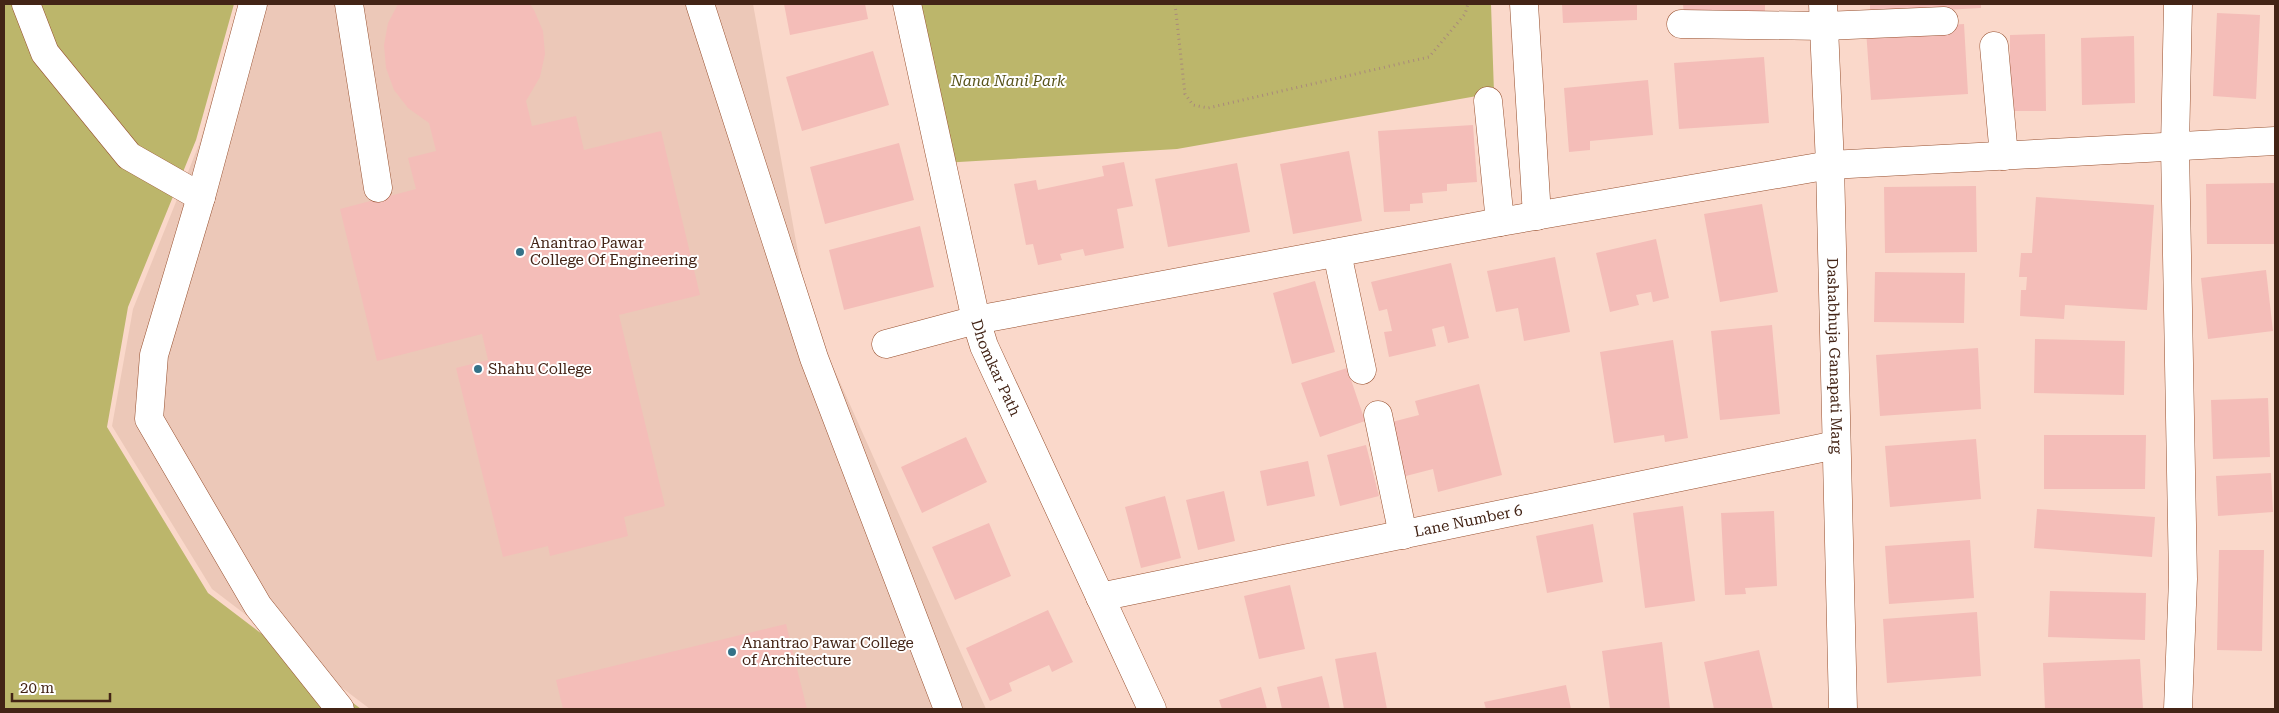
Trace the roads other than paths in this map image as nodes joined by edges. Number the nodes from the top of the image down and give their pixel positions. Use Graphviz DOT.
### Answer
graph roads {
  1 [pos="26,4"];
  2 [pos="253,4"];
  3 [pos="349,4"];
  4 [pos="700,4"];
  5 [pos="907,4"];
  6 [pos="1524,4"];
  7 [pos="2178,4"];
  8 [pos="1823,15"];
  9 [pos="1944,21"];
  10 [pos="1681,24"];
  11 [pos="1994,46"];
  12 [pos="1488,101"];
  13 [pos="2275,141"];
  14 [pos="2175,147"];
  15 [pos="2004,156"];
  16 [pos="1830,165"];
  17 [pos="378,188"];
  18 [pos="201,197"];
  19 [pos="1537,216"];
  20 [pos="1500,222"];
  21 [pos="1337,253"];
  22 [pos="976,320"];
  23 [pos="886,344"];
  24 [pos="1362,370"];
  25 [pos="1378,414"];
  26 [pos="1836,446"];
  27 [pos="1403,535"];
  28 [pos="1100,597"];
  29 [pos="340,709"];
  30 [pos="948,709"];
  31 [pos="1152,709"];
  32 [pos="1843,709"];
  33 [pos="2178,709"];
  1 -- 18 [label="street"];
  2 -- 18 [label="street"];
  3 -- 17 [label="street"];
  4 -- 30 [label="street"];
  5 -- 22 [label="street, Dhomkar Path"];
  6 -- 19 [label="street"];
  7 -- 14 [label="street"];
  8 -- 9 [label="street"];
  8 -- 10 [label="street"];
  8 -- 16 [label="street, Dashabhuja Ganapati Marg"];
  11 -- 15 [label="street"];
  12 -- 20 [label="street"];
  13 -- 14 [label="street"];
  14 -- 15 [label="street"];
  14 -- 33 [label="street"];
  15 -- 16 [label="street"];
  16 -- 19 [label="street"];
  16 -- 26 [label="street, Dashabhuja Ganapati Marg"];
  18 -- 29 [label="street"];
  19 -- 20 [label="street"];
  20 -- 21 [label="street"];
  21 -- 22 [label="street"];
  21 -- 24 [label="street"];
  22 -- 23 [label="street"];
  22 -- 28 [label="street, Dhomkar Path"];
  25 -- 27 [label="street"];
  26 -- 27 [label="street, Lane Number 6"];
  26 -- 32 [label="street, Dashabhuja Ganapati Marg"];
  27 -- 28 [label="street, Lane Number 6"];
  28 -- 31 [label="street, Dhomkar Path"];
}
